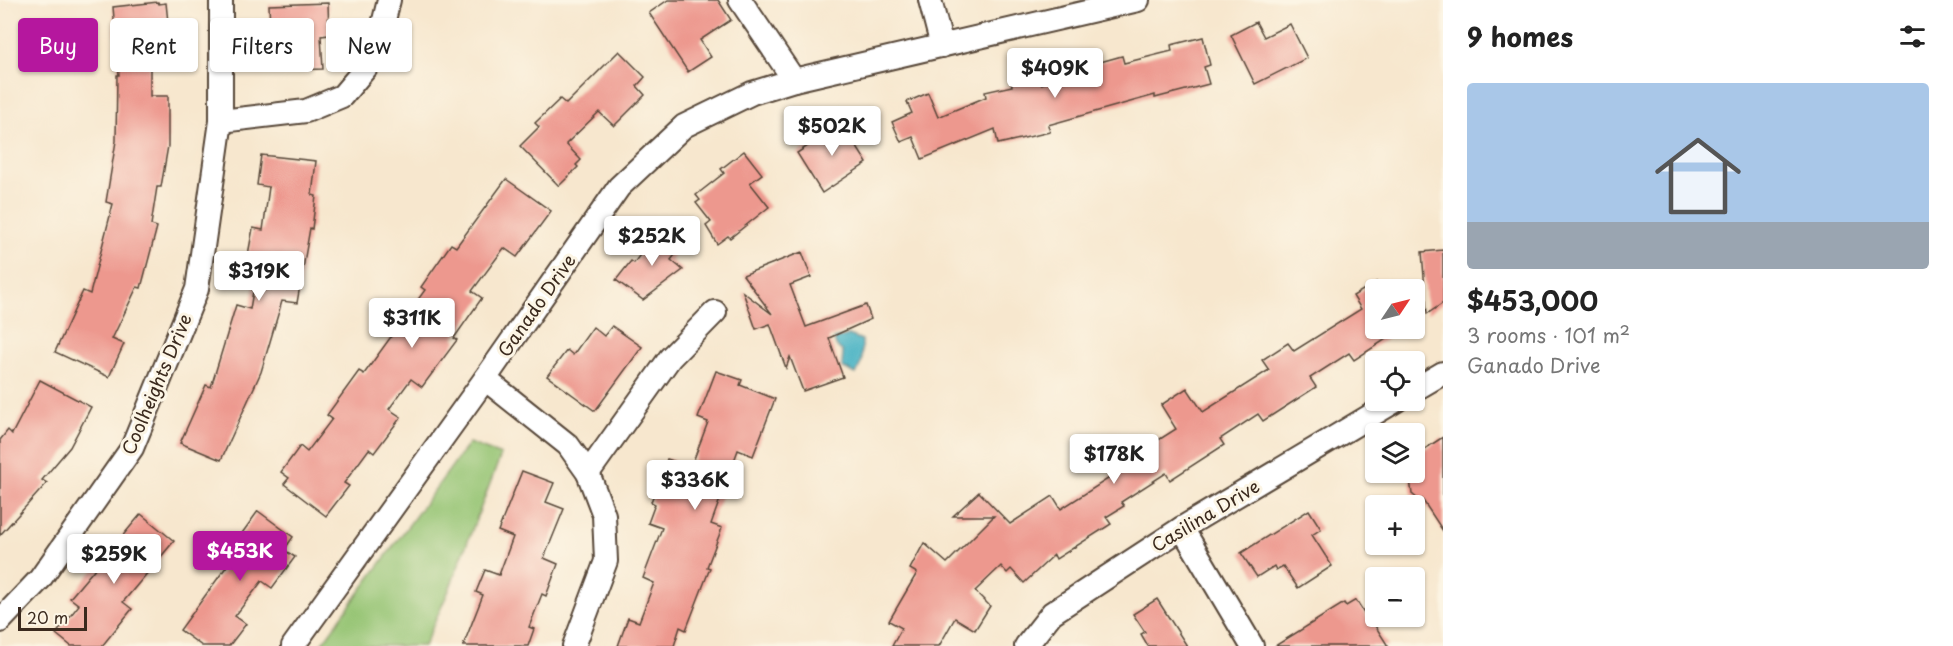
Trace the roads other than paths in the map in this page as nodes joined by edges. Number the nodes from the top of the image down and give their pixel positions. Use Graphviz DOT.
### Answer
graph roads {
  1 [pos="221,0"];
  2 [pos="389,0"];
  3 [pos="740,0"];
  4 [pos="930,0"];
  5 [pos="1138,0"];
  6 [pos="942,46"];
  7 [pos="794,80"];
  8 [pos="221,121"];
  9 [pos="716,312"];
  10 [pos="1443,373"];
  11 [pos="485,379"];
  12 [pos="1425,384"];
  13 [pos="1379,411"];
  14 [pos="588,473"];
  15 [pos="1182,528"];
  16 [pos="0,621"];
  17 [pos="293,646"];
  18 [pos="574,646"];
  19 [pos="1026,646"];
  20 [pos="1252,646"];
  1 -- 8 [label="street, Coolheights Drive"];
  2 -- 8 [label="street"];
  3 -- 7 [label="street"];
  4 -- 6 [label="street"];
  5 -- 6 [label="street, Ganado Drive"];
  6 -- 7 [label="street, Ganado Drive"];
  7 -- 11 [label="street, Ganado Drive"];
  8 -- 16 [label="street, Coolheights Drive"];
  9 -- 14 [label="street"];
  10 -- 12 [label="street"];
  11 -- 14 [label="street"];
  11 -- 17 [label="street, Ganado Drive"];
  13 -- 15 [label="street, Casilina Drive"];
  14 -- 18 [label="street"];
  15 -- 19 [label="street, Casilina Drive"];
  15 -- 20 [label="street"];
}
